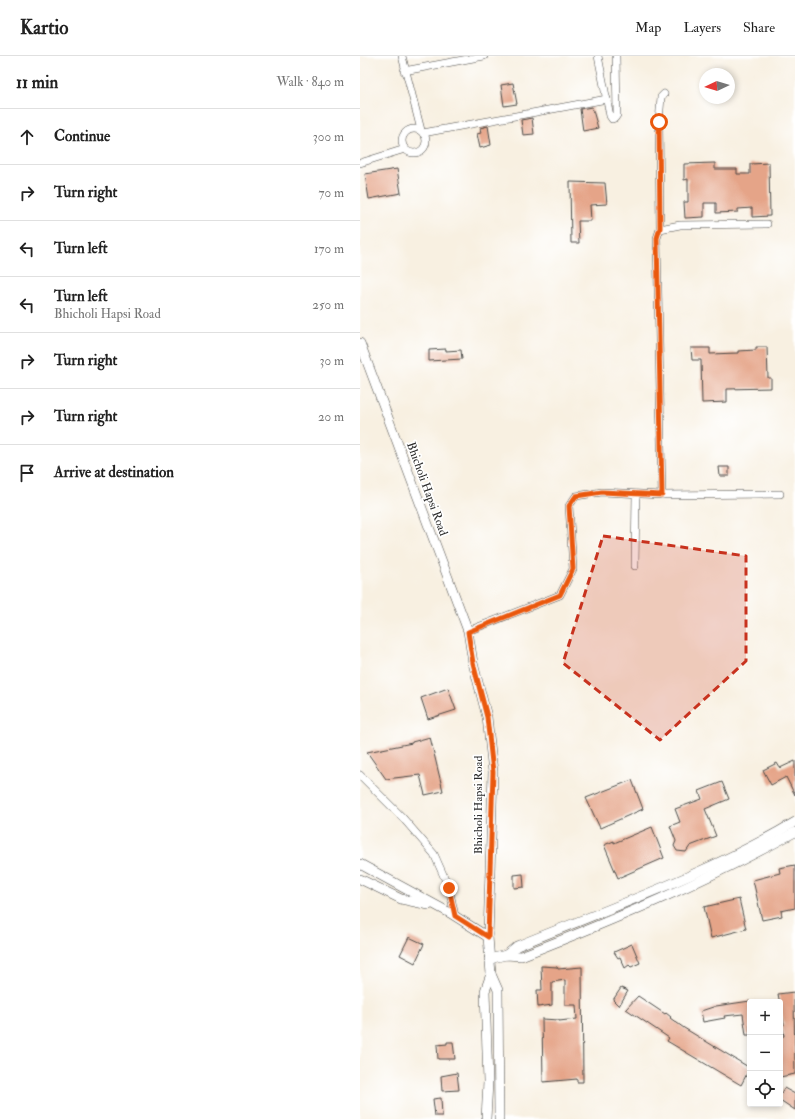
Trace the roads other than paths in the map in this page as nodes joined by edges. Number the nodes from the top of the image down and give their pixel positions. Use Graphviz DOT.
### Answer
graph roads {
  1 [pos="402,56"];
  2 [pos="484,56"];
  3 [pos="598,56"];
  4 [pos="616,56"];
  5 [pos="404,71"];
  6 [pos="664,94"];
  7 [pos="607,99"];
  8 [pos="422,131"];
  9 [pos="405,149"];
  10 [pos="360,163"];
  11 [pos="767,224"];
  12 [pos="660,228"];
  13 [pos="360,343"];
  14 [pos="636,494"];
  15 [pos="780,494"];
  16 [pos="662,495"];
  17 [pos="635,566"];
  18 [pos="468,632"];
  19 [pos="360,775"];
  20 [pos="795,822"];
  21 [pos="795,832"];
  22 [pos="360,864"];
  23 [pos="360,879"];
  24 [pos="440,907"];
  25 [pos="455,916"];
  26 [pos="488,937"];
  27 [pos="506,955"];
  28 [pos="489,959"];
  29 [pos="491,974"];
  30 [pos="486,1119"];
  31 [pos="499,1119"];
  1 -- 5 [label="street"];
  2 -- 5 [label="street"];
  3 -- 7 [label="street"];
  4 -- 7 [label="street"];
  5 -- 8 [label="street"];
  6 -- 12 [label="street"];
  7 -- 8 [label="street"];
  8 -- 9 [label="street"];
  8 -- 9 [label="street"];
  9 -- 10 [label="street"];
  11 -- 12 [label="street"];
  12 -- 16 [label="street"];
  13 -- 18 [label="street, Bhicholi Hapsi Road"];
  14 -- 16 [label="street"];
  14 -- 17 [label="street"];
  14 -- 18 [label="street"];
  15 -- 16 [label="street"];
  18 -- 26 [label="street, Bhicholi Hapsi Road"];
  19 -- 25 [label="street"];
  20 -- 27 [label="street"];
  21 -- 27 [label="street"];
  22 -- 24 [label="street"];
  23 -- 24 [label="street"];
  24 -- 25 [label="street"];
  25 -- 26 [label="street"];
  26 -- 28 [label="street, Bhicholi Hapsi Road"];
  27 -- 28 [label="street"];
  28 -- 29 [label="street, Bhicholi Hapsi Road"];
  29 -- 30 [label="street"];
  29 -- 31 [label="street, Bhicholi Hapsi Road"];
}
